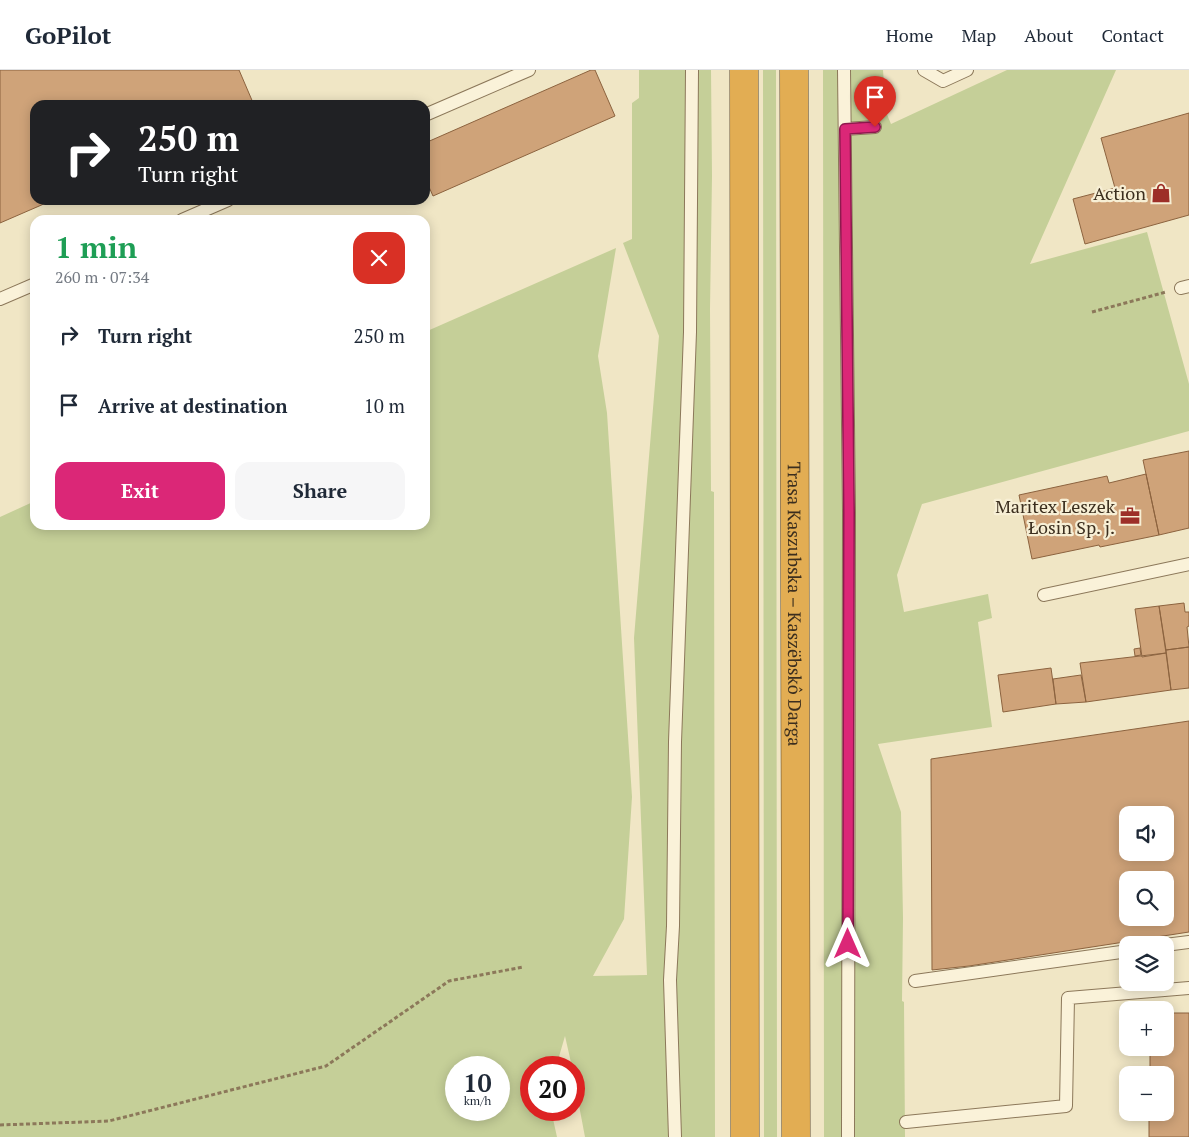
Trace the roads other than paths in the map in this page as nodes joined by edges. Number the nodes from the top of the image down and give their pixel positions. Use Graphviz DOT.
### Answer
graph roads {
  1 [pos="529,70"];
  2 [pos="692,70"];
  3 [pos="744,70"];
  4 [pos="794,70"];
  5 [pos="844,70"];
  6 [pos="924,70"];
  7 [pos="967,70"];
  8 [pos="430,113"];
  9 [pos="875,127"];
  10 [pos="845,129"];
  11 [pos="216,205"];
  12 [pos="194,215"];
  13 [pos="30,286"];
  14 [pos="0,299"];
  15 [pos="1189,564"];
  16 [pos="1044,595"];
  17 [pos="1189,942"];
  18 [pos="1174,944"];
  19 [pos="1119,952"];
  20 [pos="915,981"];
  21 [pos="1189,988"];
  22 [pos="906,1122"];
  23 [pos="675,1137"];
  24 [pos="745,1137"];
  25 [pos="796,1137"];
  26 [pos="848,1137"];
  1 -- 8 [label="lane"];
  2 -- 23 [label="lane"];
  3 -- 24 [label="highway"];
  4 -- 25 [label="highway, Trasa Kaszubska – Kaszëbskô Darga"];
  5 -- 10 [label="lane"];
  6 -- 7 [label="lane"];
  9 -- 10 [label="lane"];
  10 -- 26 [label="lane"];
  11 -- 12 [label="lane"];
  13 -- 14 [label="lane"];
  15 -- 16 [label="lane"];
  17 -- 18 [label="lane"];
  19 -- 20 [label="lane"];
  21 -- 22 [label="lane"];
}
